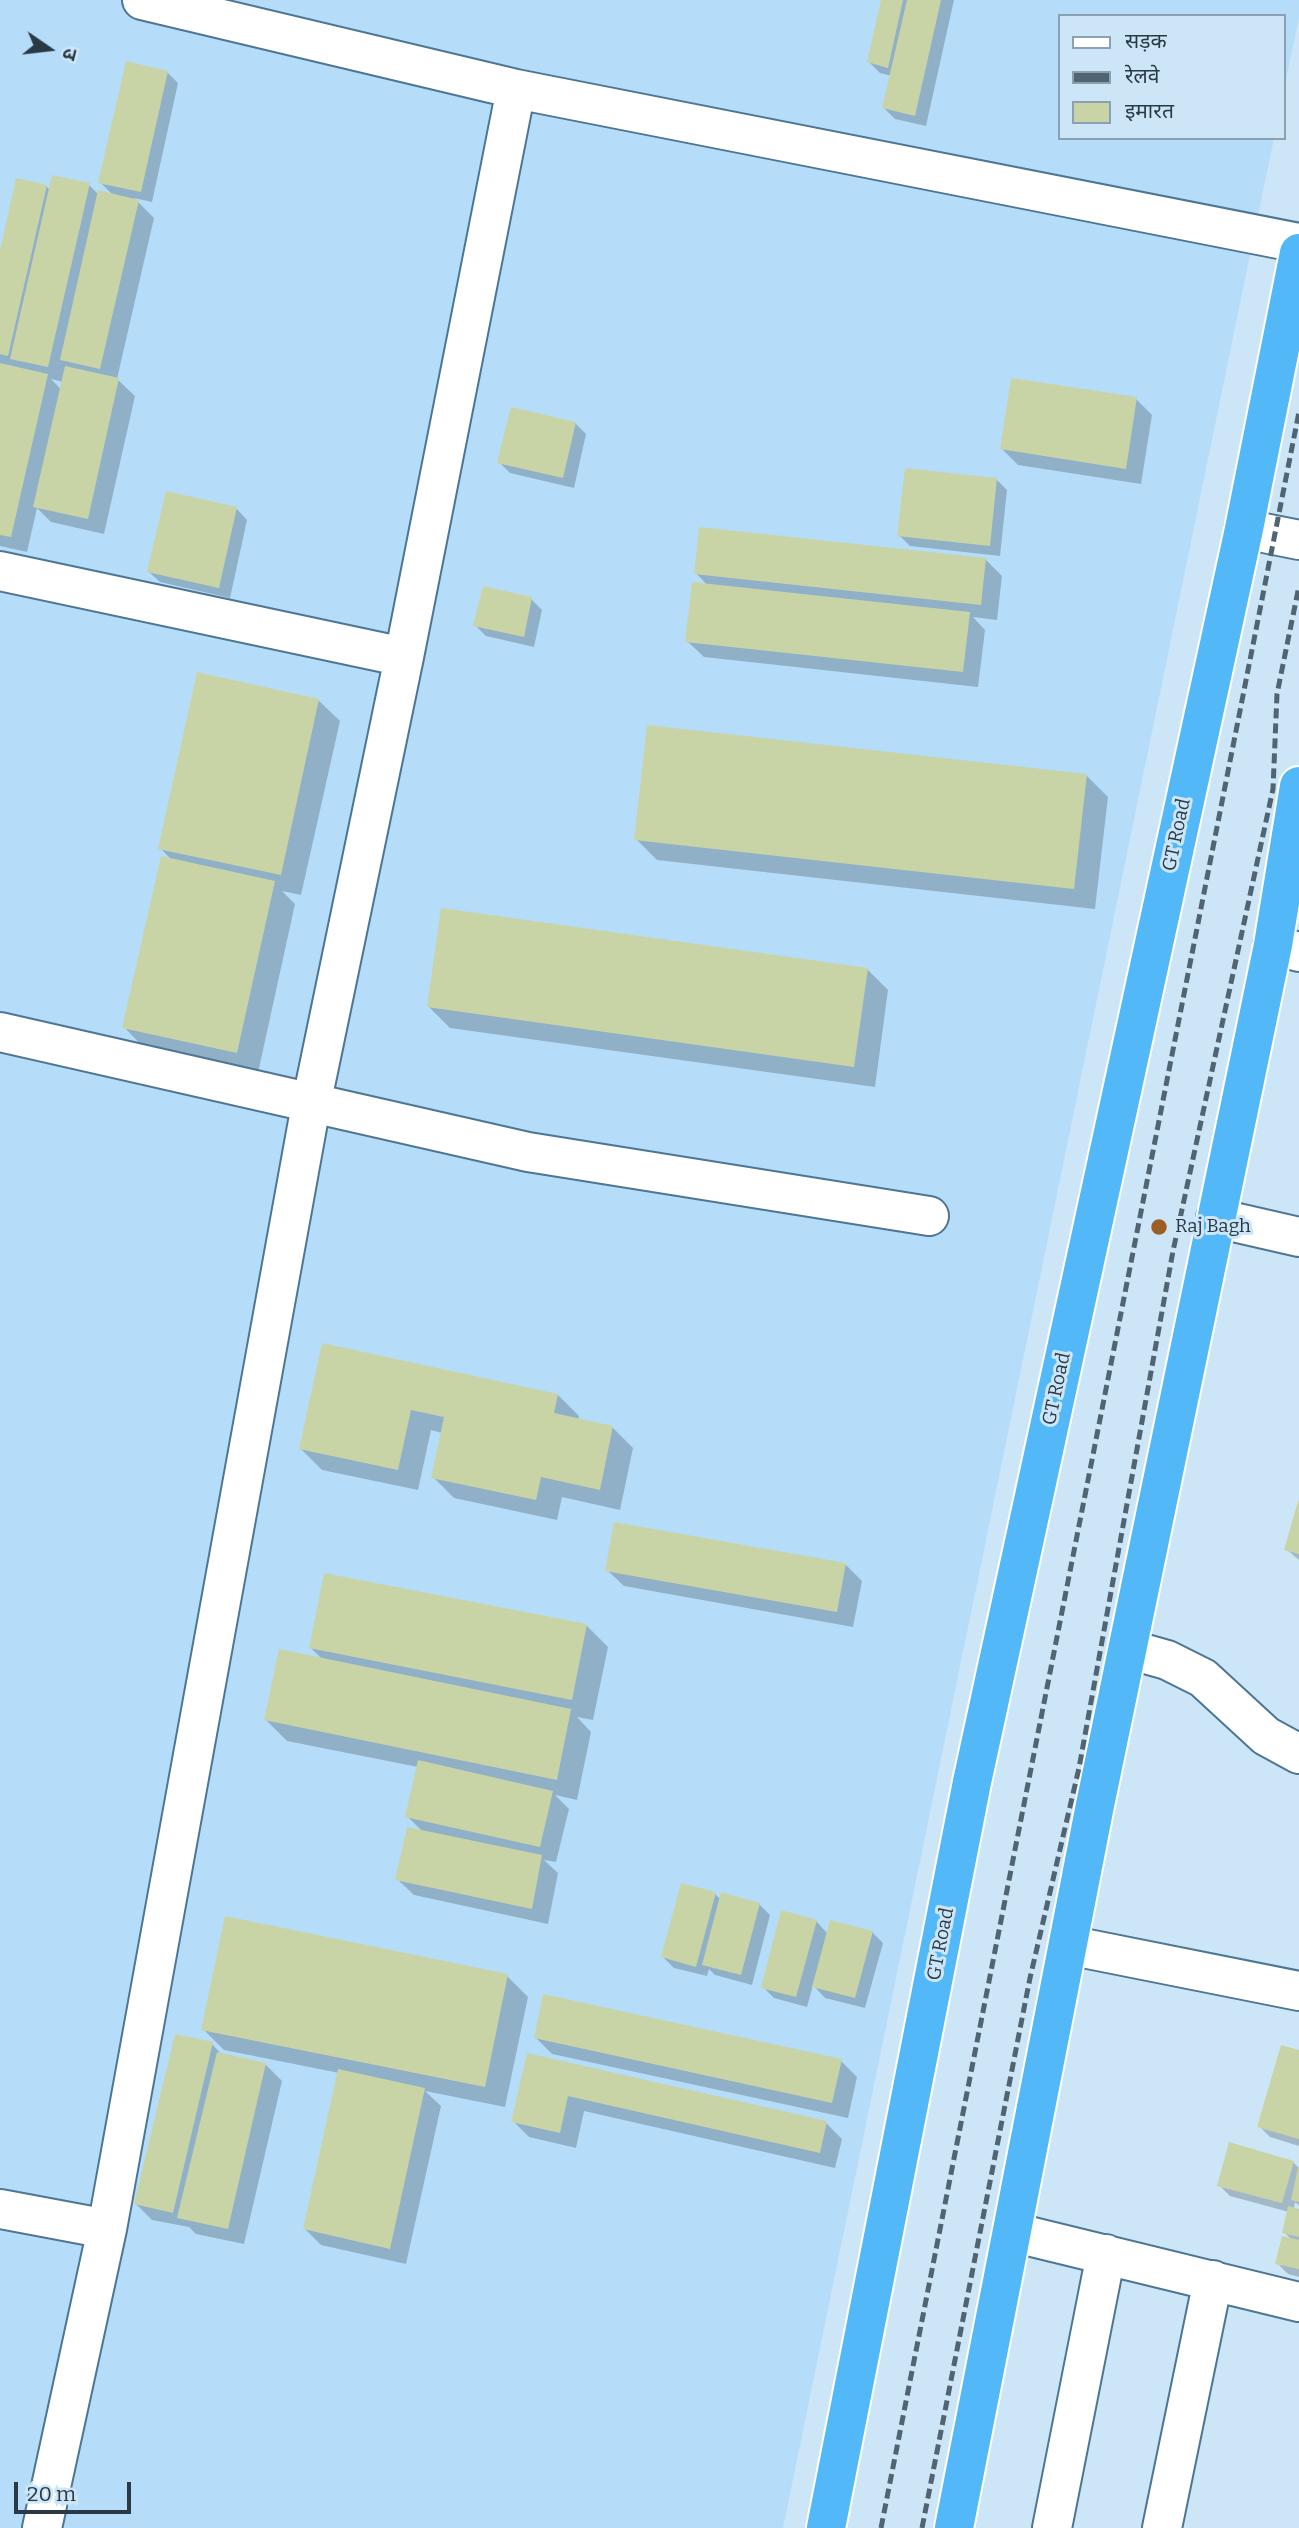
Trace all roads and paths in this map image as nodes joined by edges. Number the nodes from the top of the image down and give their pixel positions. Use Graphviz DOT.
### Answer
graph roads {
  1 [pos="142,0"];
  2 [pos="516,89"];
  3 [pos="1299,243"];
  4 [pos="1299,253"];
  5 [pos="1244,529"];
  6 [pos="1299,540"];
  7 [pos="0,571"];
  8 [pos="404,657"];
  9 [pos="1299,786"];
  10 [pos="1286,949"];
  11 [pos="0,1032"];
  12 [pos="311,1105"];
  13 [pos="929,1216"];
  14 [pos="1216,1217"];
  15 [pos="1299,1237"];
  16 [pos="1128,1649"];
  17 [pos="1299,1754"];
  18 [pos="1068,1945"];
  19 [pos="1299,1991"];
  20 [pos="0,2209"];
  21 [pos="107,2229"];
  22 [pos="1012,2232"];
  23 [pos="1106,2254"];
  24 [pos="1213,2280"];
  25 [pos="1299,2302"];
  26 [pos="42,2528"];
  27 [pos="826,2528"];
  28 [pos="954,2528"];
  29 [pos="1052,2528"];
  30 [pos="1162,2528"];
  1 -- 2 [label="street"];
  2 -- 3 [label="street"];
  2 -- 8 [label="street"];
  4 -- 5 [label="highway, GT Road"];
  5 -- 6 [label="street"];
  5 -- 27 [label="highway, GT Road"];
  7 -- 8 [label="street"];
  8 -- 12 [label="street"];
  9 -- 10 [label="highway"];
  10 -- 14 [label="highway"];
  11 -- 12 [label="street"];
  12 -- 13 [label="street"];
  12 -- 21 [label="street"];
  14 -- 15 [label="street"];
  14 -- 16 [label="highway"];
  16 -- 17 [label="street"];
  16 -- 18 [label="highway"];
  18 -- 19 [label="street"];
  18 -- 22 [label="highway"];
  20 -- 21 [label="street"];
  21 -- 26 [label="street"];
  22 -- 23 [label="street"];
  22 -- 28 [label="highway"];
  23 -- 24 [label="street"];
  23 -- 29 [label="street"];
  24 -- 25 [label="street"];
  24 -- 30 [label="street"];
}
